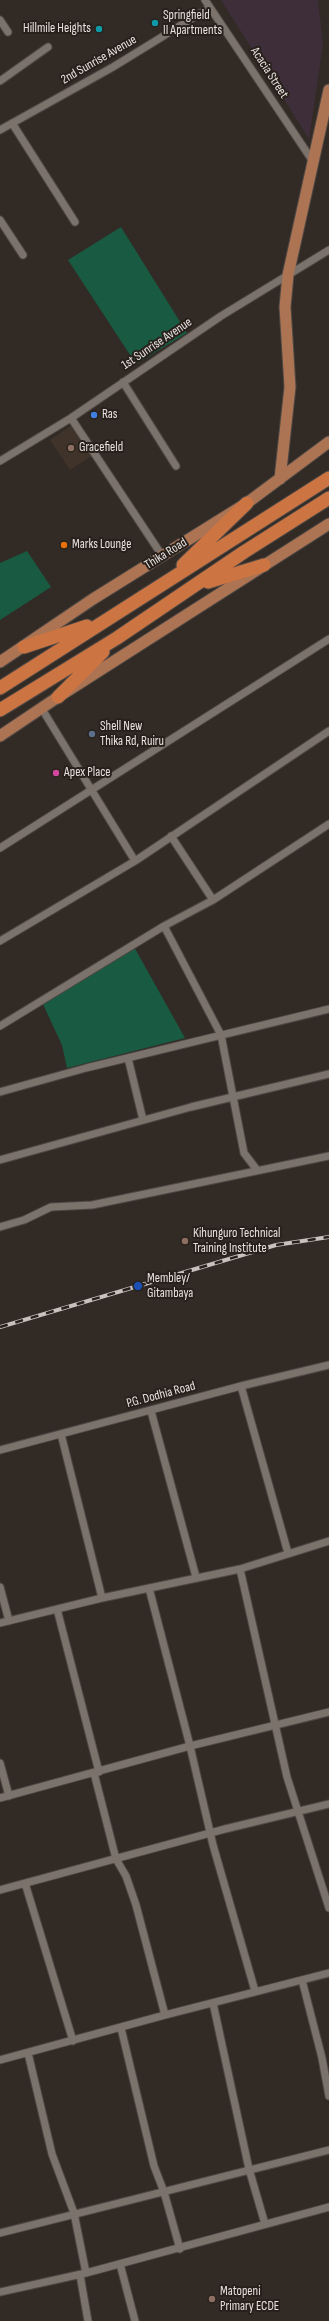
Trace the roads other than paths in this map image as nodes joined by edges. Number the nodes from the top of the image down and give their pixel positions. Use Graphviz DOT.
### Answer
graph roads {
  1 [pos="205,0"];
  2 [pos="209,8"];
  3 [pos="0,20"];
  4 [pos="8,32"];
  5 [pos="48,47"];
  6 [pos="0,81"];
  7 [pos="329,90"];
  8 [pos="12,123"];
  9 [pos="0,130"];
  10 [pos="312,160"];
  11 [pos="0,220"];
  12 [pos="75,222"];
  13 [pos="329,250"];
  14 [pos="23,255"];
  15 [pos="288,275"];
  16 [pos="123,382"];
  17 [pos="71,418"];
  18 [pos="329,442"];
  19 [pos="0,461"];
  20 [pos="176,466"];
  21 [pos="329,478"];
  22 [pos="280,479"];
  23 [pos="329,498"];
  24 [pos="247,503"];
  25 [pos="329,524"];
  26 [pos="329,532"];
  27 [pos="311,536"];
  28 [pos="163,557"];
  29 [pos="264,565"];
  30 [pos="168,580"];
  31 [pos="198,585"];
  32 [pos="106,620"];
  33 [pos="117,638"];
  34 [pos="329,640"];
  35 [pos="24,647"];
  36 [pos="0,662"];
  37 [pos="0,688"];
  38 [pos="58,697"];
  39 [pos="42,709"];
  40 [pos="0,710"];
  41 [pos="329,731"];
  42 [pos="0,736"];
  43 [pos="93,790"];
  44 [pos="329,824"];
  45 [pos="171,836"];
  46 [pos="0,848"];
  47 [pos="135,860"];
  48 [pos="213,900"];
  49 [pos="164,926"];
  50 [pos="0,940"];
  51 [pos="329,1009"];
  52 [pos="0,1026"];
  53 [pos="221,1035"];
  54 [pos="128,1058"];
  55 [pos="329,1074"];
  56 [pos="0,1092"];
  57 [pos="233,1097"];
  58 [pos="143,1120"];
  59 [pos="329,1156"];
  60 [pos="0,1160"];
  61 [pos="257,1170"];
  62 [pos="0,1226"];
  63 [pos="329,1365"];
  64 [pos="241,1386"];
  65 [pos="151,1411"];
  66 [pos="61,1434"];
  67 [pos="0,1450"];
  68 [pos="329,1541"];
  69 [pos="288,1552"];
  70 [pos="240,1569"];
  71 [pos="196,1577"];
  72 [pos="0,1587"];
  73 [pos="148,1588"];
  74 [pos="102,1598"];
  75 [pos="57,1609"];
  76 [pos="9,1621"];
  77 [pos="0,1623"];
  78 [pos="329,1712"];
  79 [pos="276,1725"];
  80 [pos="190,1746"];
  81 [pos="0,1763"];
  82 [pos="96,1773"];
  83 [pos="9,1796"];
  84 [pos="0,1798"];
  85 [pos="329,1804"];
  86 [pos="299,1813"];
  87 [pos="211,1832"];
  88 [pos="116,1859"];
  89 [pos="25,1883"];
  90 [pos="0,1890"];
  91 [pos="329,1908"];
  92 [pos="329,1973"];
  93 [pos="302,1980"];
  94 [pos="255,1991"];
  95 [pos="213,2003"];
  96 [pos="165,2014"];
  97 [pos="121,2028"];
  98 [pos="73,2041"];
  99 [pos="28,2053"];
  100 [pos="0,2060"];
  101 [pos="329,2096"];
  102 [pos="329,2150"];
  103 [pos="249,2169"];
  104 [pos="164,2192"];
  105 [pos="329,2207"];
  106 [pos="74,2213"];
  107 [pos="265,2224"];
  108 [pos="0,2233"];
  109 [pos="180,2249"];
  110 [pos="120,2264"];
  111 [pos="83,2274"];
  112 [pos="0,2292"];
  113 [pos="88,2321"];
  114 [pos="135,2321"];
  1 -- 2 [label="street, Acacia Street"];
  2 -- 8 [label="street, 2nd Sunrise Avenue"];
  2 -- 10 [label="street, Acacia Street"];
  3 -- 4 [label="street"];
  5 -- 6 [label="street"];
  7 -- 10 [label="main road"];
  8 -- 9 [label="street, 2nd Sunrise Avenue"];
  8 -- 12 [label="street"];
  10 -- 15 [label="main road"];
  11 -- 14 [label="street"];
  13 -- 15 [label="street, 1st Sunrise Avenue"];
  15 -- 16 [label="street, 1st Sunrise Avenue"];
  15 -- 22 [label="main road"];
  16 -- 17 [label="street, 1st Sunrise Avenue"];
  16 -- 20 [label="street"];
  17 -- 19 [label="street, 1st Sunrise Avenue"];
  17 -- 28 [label="street"];
  18 -- 22 [label="main road, Thika Road"];
  21 -- 30 [label="highway, Thika Road"];
  22 -- 24 [label="main road, Thika Road"];
  23 -- 31 [label="highway"];
  24 -- 28 [label="main road, Thika Road"];
  24 -- 30 [label="highway"];
  25 -- 27 [label="main road"];
  26 -- 27 [label="main road"];
  27 -- 29 [label="main road"];
  28 -- 35 [label="main road, Thika Road"];
  29 -- 31 [label="highway"];
  29 -- 38 [label="main road"];
  30 -- 32 [label="highway, Thika Road"];
  31 -- 33 [label="highway"];
  32 -- 35 [label="highway"];
  32 -- 37 [label="highway, Thika Road"];
  33 -- 38 [label="highway"];
  33 -- 40 [label="highway"];
  34 -- 43 [label="street"];
  35 -- 36 [label="main road, Thika Road"];
  38 -- 39 [label="main road"];
  39 -- 42 [label="main road"];
  39 -- 43 [label="street"];
  41 -- 45 [label="street"];
  43 -- 46 [label="street"];
  43 -- 47 [label="street"];
  44 -- 48 [label="street"];
  45 -- 47 [label="street"];
  45 -- 48 [label="street"];
  47 -- 50 [label="street"];
  48 -- 49 [label="street"];
  49 -- 52 [label="street"];
  49 -- 53 [label="street"];
  51 -- 53 [label="street"];
  53 -- 54 [label="street"];
  53 -- 57 [label="street"];
  54 -- 56 [label="street"];
  54 -- 58 [label="street"];
  55 -- 57 [label="street"];
  57 -- 58 [label="street"];
  57 -- 61 [label="street"];
  58 -- 60 [label="street"];
  59 -- 61 [label="street"];
  61 -- 62 [label="street"];
  63 -- 64 [label="street, P.G. Dodhia Road"];
  64 -- 65 [label="street, P.G. Dodhia Road"];
  64 -- 69 [label="street"];
  65 -- 66 [label="street, P.G. Dodhia Road"];
  65 -- 71 [label="street"];
  66 -- 67 [label="street, P.G. Dodhia Road"];
  66 -- 74 [label="street"];
  68 -- 69 [label="street"];
  69 -- 70 [label="street"];
  70 -- 71 [label="street"];
  70 -- 79 [label="street"];
  71 -- 73 [label="street"];
  72 -- 76 [label="street"];
  73 -- 74 [label="street"];
  73 -- 80 [label="street"];
  74 -- 75 [label="street"];
  75 -- 76 [label="street"];
  75 -- 82 [label="street"];
  76 -- 77 [label="street"];
  78 -- 79 [label="street"];
  79 -- 80 [label="street"];
  79 -- 86 [label="street"];
  80 -- 82 [label="street"];
  80 -- 87 [label="street"];
  81 -- 83 [label="street"];
  82 -- 83 [label="street"];
  82 -- 88 [label="street"];
  83 -- 84 [label="street"];
  85 -- 86 [label="street"];
  86 -- 87 [label="street"];
  86 -- 91 [label="street"];
  87 -- 88 [label="street"];
  87 -- 94 [label="street"];
  88 -- 89 [label="street"];
  88 -- 96 [label="street"];
  89 -- 90 [label="street"];
  89 -- 98 [label="street"];
  92 -- 93 [label="street"];
  93 -- 94 [label="street"];
  93 -- 101 [label="street"];
  94 -- 95 [label="street"];
  95 -- 96 [label="street"];
  95 -- 103 [label="street"];
  96 -- 97 [label="street"];
  97 -- 98 [label="street"];
  97 -- 104 [label="street"];
  98 -- 99 [label="street"];
  99 -- 100 [label="street"];
  99 -- 106 [label="street"];
  102 -- 103 [label="street"];
  103 -- 104 [label="street"];
  103 -- 107 [label="street"];
  104 -- 106 [label="street"];
  104 -- 109 [label="street"];
  105 -- 107 [label="street"];
  106 -- 108 [label="street"];
  106 -- 111 [label="street"];
  107 -- 109 [label="street"];
  109 -- 110 [label="street"];
  110 -- 111 [label="street"];
  110 -- 114 [label="street"];
  111 -- 112 [label="street"];
  111 -- 113 [label="street"];
}
